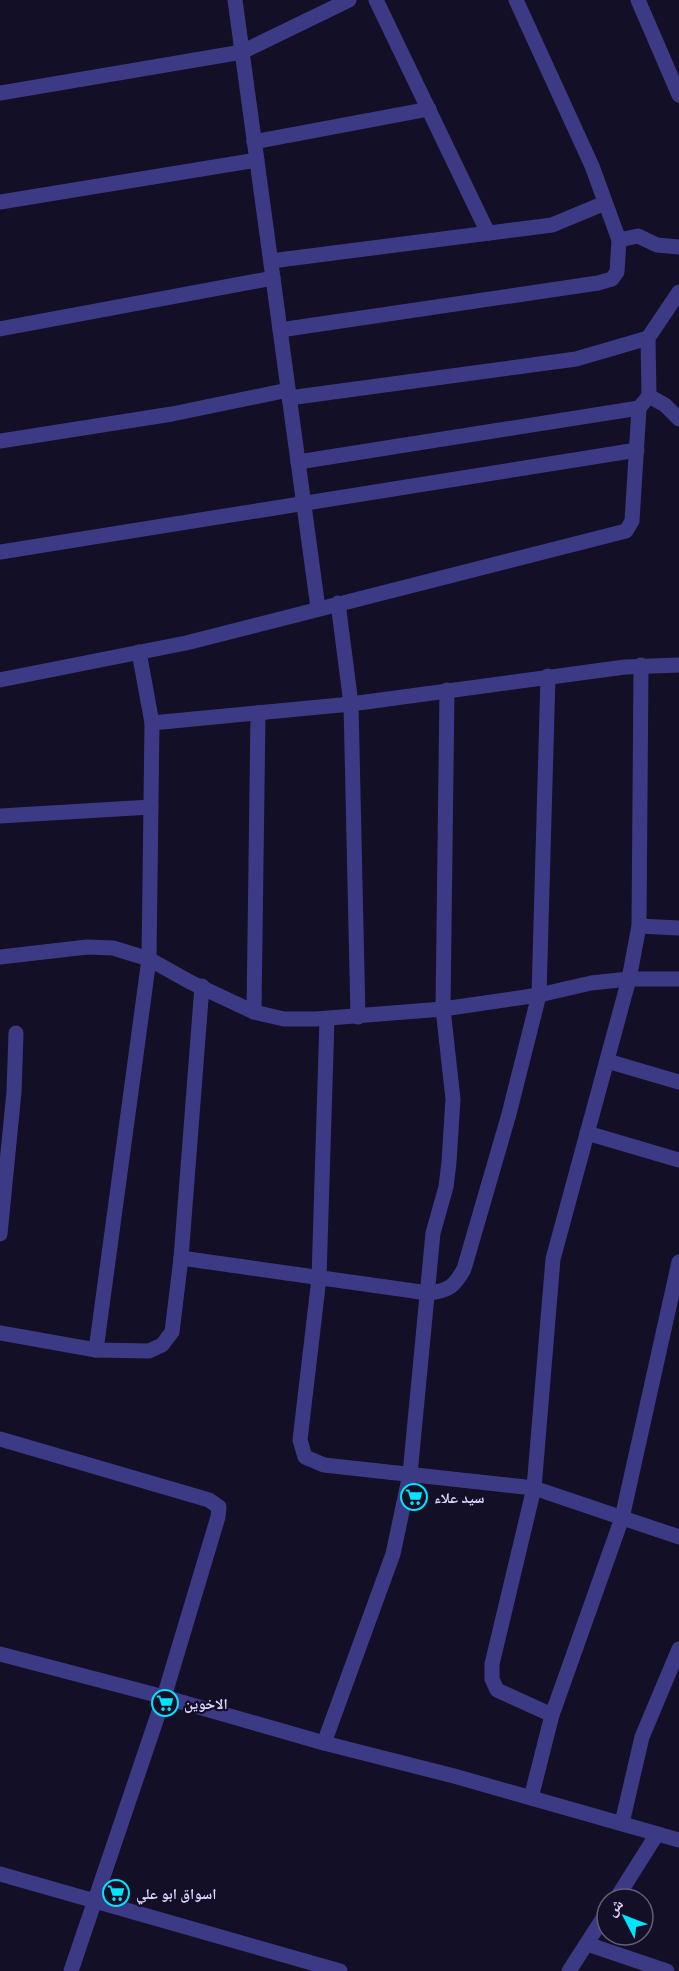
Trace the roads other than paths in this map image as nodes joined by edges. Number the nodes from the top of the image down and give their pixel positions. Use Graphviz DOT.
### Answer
graph roads {
  1 [pos="235,0"];
  2 [pos="349,0"];
  3 [pos="376,0"];
  4 [pos="516,0"];
  5 [pos="638,0"];
  6 [pos="242,52"];
  7 [pos="0,93"];
  8 [pos="679,95"];
  9 [pos="429,109"];
  10 [pos="254,141"];
  11 [pos="256,159"];
  12 [pos="0,202"];
  13 [pos="605,203"];
  14 [pos="488,234"];
  15 [pos="619,240"];
  16 [pos="679,247"];
  17 [pos="271,261"];
  18 [pos="273,278"];
  19 [pos="679,292"];
  20 [pos="0,329"];
  21 [pos="280,330"];
  22 [pos="648,338"];
  23 [pos="289,394"];
  24 [pos="644,402"];
  25 [pos="679,419"];
  26 [pos="0,441"];
  27 [pos="637,450"];
  28 [pos="298,462"];
  29 [pos="303,502"];
  30 [pos="0,552"];
  31 [pos="338,603"];
  32 [pos="318,608"];
  33 [pos="139,652"];
  34 [pos="641,665"];
  35 [pos="679,665"];
  36 [pos="548,676"];
  37 [pos="0,680"];
  38 [pos="447,690"];
  39 [pos="351,704"];
  40 [pos="258,713"];
  41 [pos="152,723"];
  42 [pos="151,807"];
  43 [pos="0,816"];
  44 [pos="639,926"];
  45 [pos="679,928"];
  46 [pos="0,957"];
  47 [pos="149,959"];
  48 [pos="629,979"];
  49 [pos="679,979"];
  50 [pos="202,987"];
  51 [pos="539,995"];
  52 [pos="443,1009"];
  53 [pos="254,1012"];
  54 [pos="358,1017"];
  55 [pos="327,1018"];
  56 [pos="16,1034"];
  57 [pos="607,1061"];
  58 [pos="679,1082"];
  59 [pos="7,1091"];
  60 [pos="586,1133"];
  61 [pos="679,1160"];
  62 [pos="0,1234"];
  63 [pos="181,1258"];
  64 [pos="679,1262"];
  65 [pos="318,1278"];
  66 [pos="428,1293"];
  67 [pos="0,1333"];
  68 [pos="96,1350"];
  69 [pos="0,1439"];
  70 [pos="410,1474"];
  71 [pos="534,1488"];
  72 [pos="622,1518"];
  73 [pos="679,1537"];
  74 [pos="679,1649"];
  75 [pos="0,1654"];
  76 [pos="164,1697"];
  77 [pos="552,1715"];
  78 [pos="324,1743"];
  79 [pos="531,1798"];
  80 [pos="622,1823"];
  81 [pos="657,1834"];
  82 [pos="679,1840"];
  83 [pos="0,1874"];
  84 [pos="623,1887"];
  85 [pos="95,1902"];
  86 [pos="595,1931"];
  87 [pos="587,1944"];
  88 [pos="71,1971"];
  89 [pos="340,1971"];
  90 [pos="569,1971"];
  91 [pos="667,1971"];
  1 -- 6 [label="street"];
  2 -- 6 [label="street"];
  3 -- 9 [label="street"];
  4 -- 13 [label="street"];
  5 -- 8 [label="street"];
  6 -- 7 [label="street"];
  6 -- 10 [label="street"];
  9 -- 10 [label="street"];
  9 -- 14 [label="street"];
  10 -- 11 [label="street"];
  11 -- 12 [label="street"];
  11 -- 17 [label="street"];
  13 -- 14 [label="street"];
  13 -- 15 [label="street"];
  14 -- 17 [label="street"];
  15 -- 16 [label="street"];
  15 -- 21 [label="street"];
  17 -- 18 [label="street"];
  18 -- 20 [label="street"];
  18 -- 21 [label="street"];
  19 -- 22 [label="street"];
  21 -- 23 [label="street"];
  22 -- 23 [label="street"];
  22 -- 24 [label="street"];
  23 -- 26 [label="street"];
  23 -- 28 [label="street"];
  24 -- 25 [label="street"];
  24 -- 27 [label="street"];
  24 -- 28 [label="street"];
  27 -- 29 [label="street"];
  27 -- 31 [label="street"];
  28 -- 29 [label="street"];
  29 -- 30 [label="street"];
  29 -- 32 [label="street"];
  31 -- 32 [label="street"];
  31 -- 39 [label="street"];
  32 -- 33 [label="street"];
  33 -- 37 [label="street"];
  33 -- 41 [label="street"];
  34 -- 35 [label="street"];
  34 -- 36 [label="street"];
  34 -- 44 [label="street"];
  36 -- 38 [label="street"];
  36 -- 51 [label="street"];
  38 -- 39 [label="street"];
  38 -- 52 [label="street"];
  39 -- 40 [label="street"];
  39 -- 54 [label="street"];
  40 -- 41 [label="street"];
  40 -- 53 [label="street"];
  41 -- 42 [label="street"];
  42 -- 43 [label="street"];
  42 -- 47 [label="street"];
  44 -- 45 [label="street"];
  44 -- 48 [label="street"];
  46 -- 47 [label="street"];
  47 -- 50 [label="street"];
  47 -- 68 [label="street"];
  48 -- 49 [label="street"];
  48 -- 51 [label="street"];
  48 -- 57 [label="street"];
  50 -- 53 [label="street"];
  50 -- 63 [label="street"];
  51 -- 52 [label="street"];
  51 -- 66 [label="street"];
  52 -- 54 [label="street"];
  52 -- 66 [label="street"];
  53 -- 55 [label="street"];
  54 -- 55 [label="street"];
  55 -- 65 [label="street"];
  56 -- 59 [label="street"];
  57 -- 58 [label="street"];
  57 -- 60 [label="street"];
  59 -- 62 [label="street"];
  60 -- 61 [label="street"];
  60 -- 71 [label="street"];
  63 -- 65 [label="street"];
  63 -- 68 [label="street"];
  64 -- 72 [label="street"];
  65 -- 66 [label="street"];
  65 -- 70 [label="street"];
  66 -- 70 [label="street"];
  67 -- 68 [label="street"];
  69 -- 76 [label="street"];
  70 -- 71 [label="street"];
  70 -- 78 [label="street"];
  71 -- 72 [label="street"];
  71 -- 77 [label="street"];
  72 -- 73 [label="street"];
  72 -- 77 [label="street"];
  74 -- 80 [label="street"];
  75 -- 76 [label="street"];
  76 -- 78 [label="street"];
  76 -- 85 [label="street"];
  77 -- 79 [label="street"];
  78 -- 79 [label="street"];
  79 -- 80 [label="street"];
  80 -- 81 [label="street"];
  81 -- 82 [label="street"];
  81 -- 84 [label="street"];
  83 -- 85 [label="street"];
  85 -- 88 [label="street"];
  85 -- 89 [label="street"];
  86 -- 87 [label="street"];
  87 -- 90 [label="street"];
  87 -- 91 [label="street"];
}
